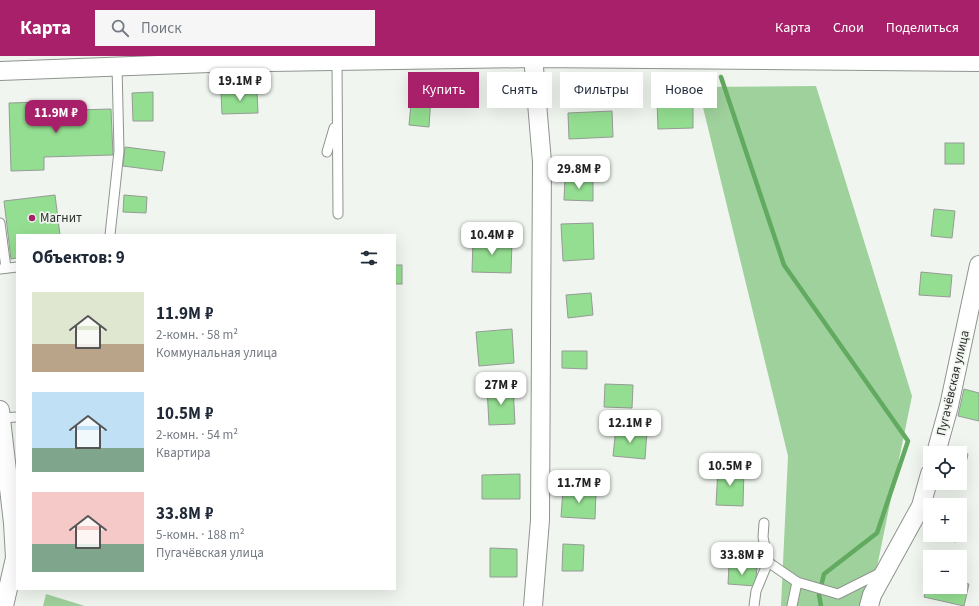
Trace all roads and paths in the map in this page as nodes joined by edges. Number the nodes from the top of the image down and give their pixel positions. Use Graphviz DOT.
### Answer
graph roads {
  1 [pos="533,57"];
  2 [pos="384,58"];
  3 [pos="210,59"];
  4 [pos="337,61"];
  5 [pos="979,62"];
  6 [pos="117,66"];
  7 [pos="0,71"];
  8 [pos="337,117"];
  9 [pos="327,152"];
  10 [pos="338,214"];
  11 [pos="0,223"];
  12 [pos="110,234"];
  13 [pos="979,265"];
  14 [pos="16,267"];
  15 [pos="3,269"];
  16 [pos="6,415"];
  17 [pos="938,446"];
  18 [pos="926,490"];
  19 [pos="764,523"];
  20 [pos="768,562"];
  21 [pos="887,569"];
  22 [pos="797,582"];
  23 [pos="4,606"];
  24 [pos="533,606"];
  25 [pos="754,606"];
  26 [pos="792,606"];
  27 [pos="869,606"];
  1 -- 2 [label="street"];
  1 -- 5 [label="street"];
  1 -- 24 [label="street"];
  2 -- 4 [label="street"];
  3 -- 4 [label="street"];
  3 -- 6 [label="street"];
  4 -- 8 [label="lane"];
  6 -- 7 [label="street"];
  6 -- 12 [label="lane"];
  8 -- 9 [label="lane"];
  8 -- 10 [label="lane"];
  11 -- 15 [label="lane"];
  13 -- 17 [label="street, Пугачёвская улица"];
  14 -- 15 [label="lane"];
  16 -- 23 [label="street"];
  18 -- 21 [label="street"];
  19 -- 20 [label="lane"];
  20 -- 22 [label="lane"];
  20 -- 25 [label="lane"];
  21 -- 22 [label="lane"];
  21 -- 27 [label="street"];
  22 -- 26 [label="lane"];
}
